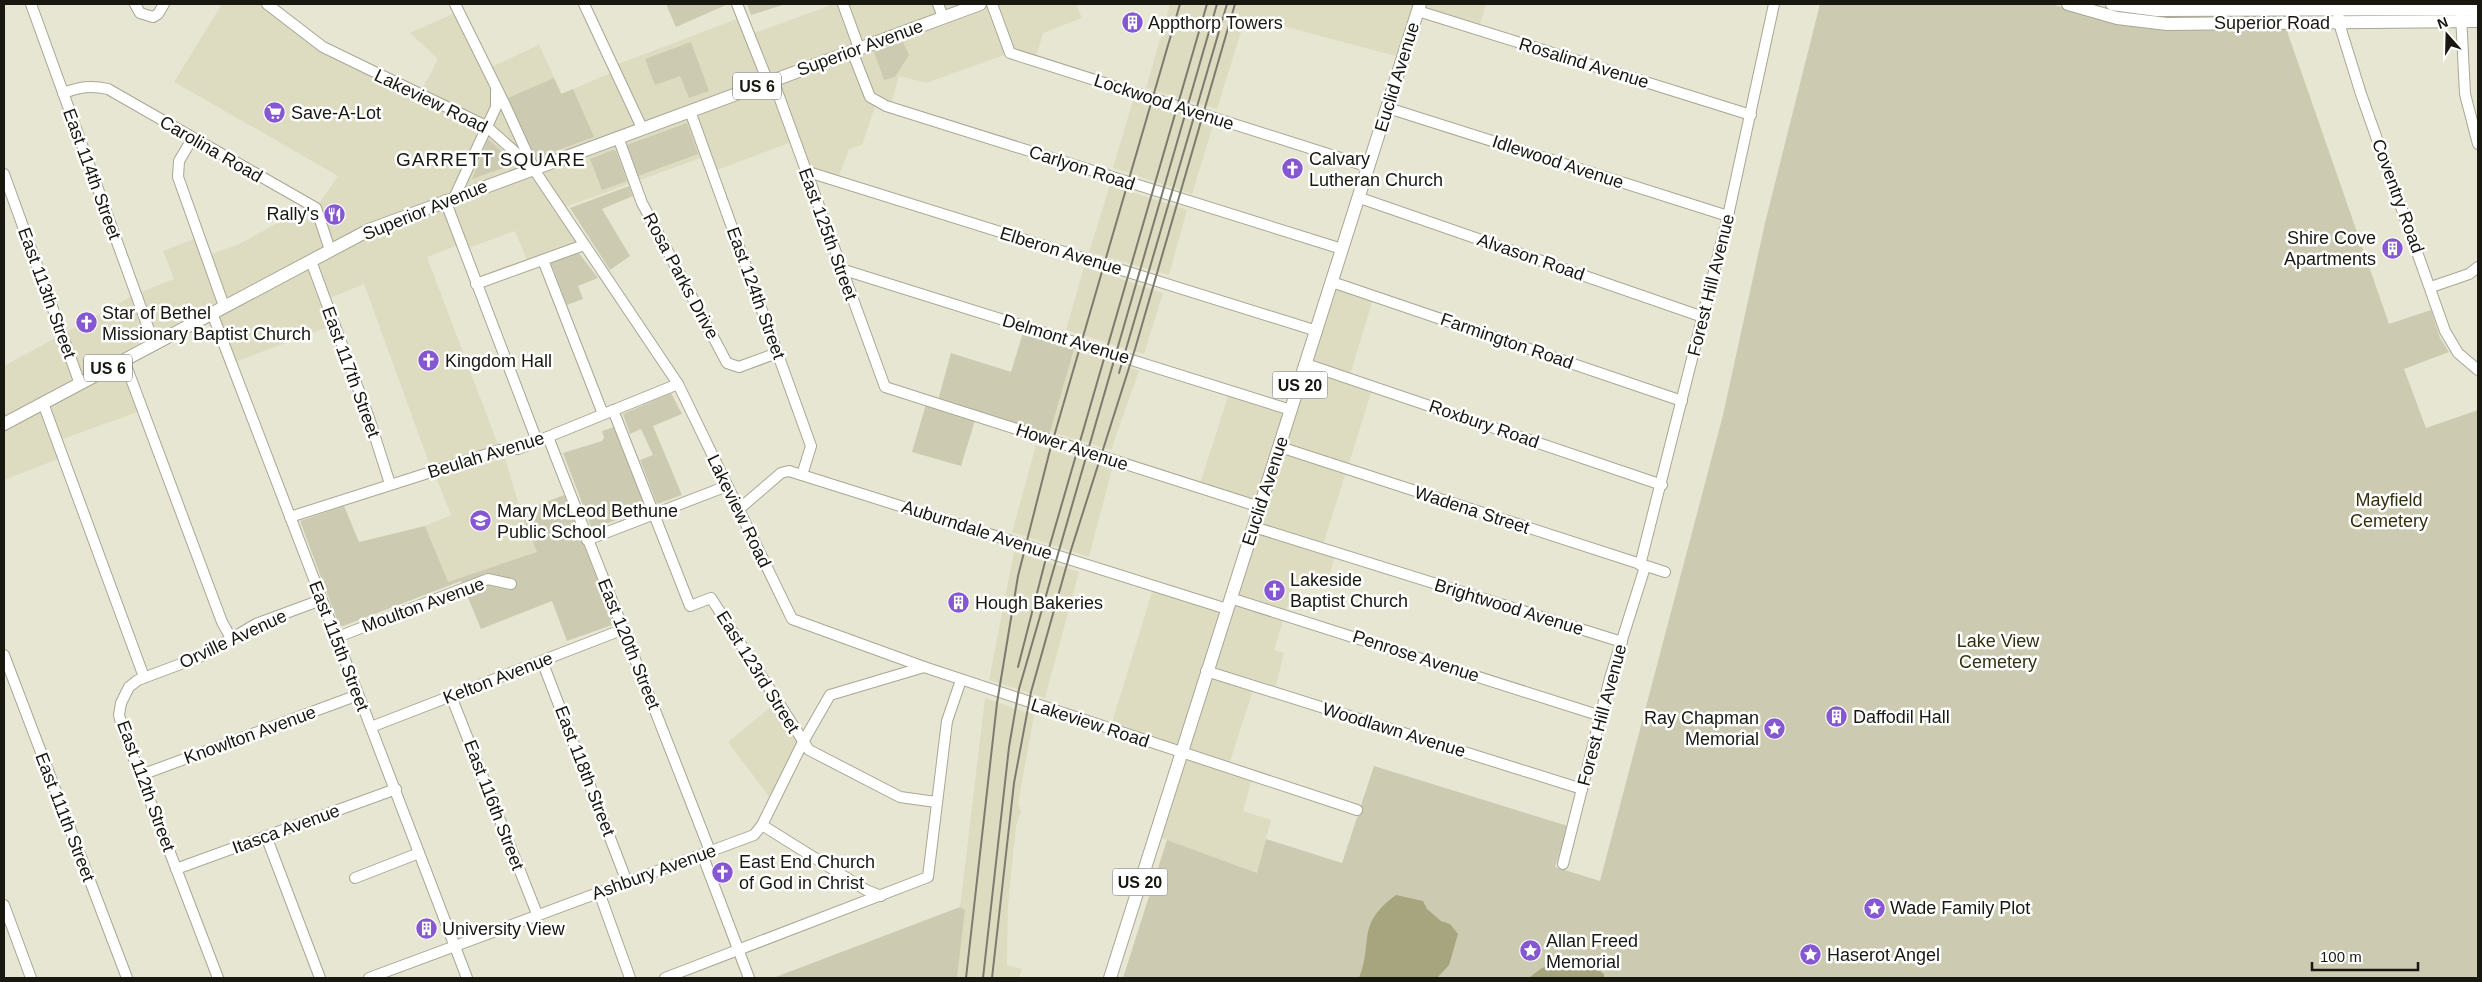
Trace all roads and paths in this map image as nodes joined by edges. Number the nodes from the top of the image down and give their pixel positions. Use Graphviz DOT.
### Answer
graph roads {
  1 [pos="31,4"];
  2 [pos="135,4"];
  3 [pos="164,4"];
  4 [pos="268,4"];
  5 [pos="455,4"];
  6 [pos="584,4"];
  7 [pos="737,4"];
  8 [pos="843,4"];
  9 [pos="938,4"];
  10 [pos="980,4"];
  11 [pos="992,4"];
  12 [pos="1774,4"];
  13 [pos="2068,4"];
  14 [pos="2112,4"];
  15 [pos="1419,7"];
  16 [pos="2478,9"];
  17 [pos="2338,10"];
  18 [pos="2462,15"];
  19 [pos="943,17"];
  20 [pos="2478,21"];
  21 [pos="2338,23"];
  22 [pos="855,49"];
  23 [pos="770,82"];
  24 [pos="494,85"];
  25 [pos="63,93"];
  26 [pos="1388,108"];
  27 [pos="690,111"];
  28 [pos="1751,115"];
  29 [pos="486,126"];
  30 [pos="642,128"];
  31 [pos="618,137"];
  32 [pos="192,138"];
  33 [pos="2478,144"];
  34 [pos="1369,167"];
  35 [pos="533,168"];
  36 [pos="805,171"];
  37 [pos="4,174"];
  38 [pos="450,198"];
  39 [pos="1360,198"];
  40 [pos="1728,216"];
  41 [pos="584,245"];
  42 [pos="1342,249"];
  43 [pos="330,250"];
  44 [pos="543,260"];
  45 [pos="311,261"];
  46 [pos="2478,267"];
  47 [pos="841,269"];
  48 [pos="1332,282"];
  49 [pos="476,284"];
  50 [pos="2431,287"];
  51 [pos="224,306"];
  52 [pos="212,313"];
  53 [pos="1703,317"];
  54 [pos="1316,331"];
  55 [pos="154,344"];
  56 [pos="778,353"];
  57 [pos="124,360"];
  58 [pos="1306,364"];
  59 [pos="2478,370"];
  60 [pos="80,384"];
  61 [pos="678,384"];
  62 [pos="884,387"];
  63 [pos="1682,401"];
  64 [pos="43,403"];
  65 [pos="1291,410"];
  66 [pos="608,412"];
  67 [pos="4,423"];
  68 [pos="548,437"];
  69 [pos="537,442"];
  70 [pos="1280,447"];
  71 [pos="802,475"];
  72 [pos="390,484"];
  73 [pos="1662,485"];
  74 [pos="727,486"];
  75 [pos="1260,507"];
  76 [pos="738,510"];
  77 [pos="654,515"];
  78 [pos="290,517"];
  79 [pos="1254,526"];
  80 [pos="587,540"];
  81 [pos="1642,566"];
  82 [pos="1666,572"];
  83 [pos="511,584"];
  84 [pos="321,600"];
  85 [pos="1229,604"];
  86 [pos="624,629"];
  87 [pos="231,638"];
  88 [pos="335,638"];
  89 [pos="1622,642"];
  90 [pos="4,655"];
  91 [pos="542,661"];
  92 [pos="924,668"];
  93 [pos="1206,671"];
  94 [pos="144,677"];
  95 [pos="961,680"];
  96 [pos="358,695"];
  97 [pos="451,696"];
  98 [pos="1601,716"];
  99 [pos="371,727"];
  100 [pos="803,742"];
  101 [pos="1182,753"];
  102 [pos="141,775"];
  103 [pos="396,789"];
  104 [pos="1582,789"];
  105 [pos="936,802"];
  106 [pos="1357,810"];
  107 [pos="762,825"];
  108 [pos="266,836"];
  109 [pos="420,853"];
  110 [pos="706,853"];
  111 [pos="1564,864"];
  112 [pos="176,869"];
  113 [pos="355,878"];
  114 [pos="627,882"];
  115 [pos="599,892"];
  116 [pos="881,896"];
  117 [pos="4,904"];
  118 [pos="536,914"];
  119 [pos="8,927"];
  120 [pos="454,945"];
  121 [pos="739,950"];
  122 [pos="31,978"];
  123 [pos="127,978"];
  124 [pos="218,978"];
  125 [pos="320,978"];
  126 [pos="370,978"];
  127 [pos="467,978"];
  128 [pos="630,978"];
  129 [pos="665,978"];
  130 [pos="750,978"];
  131 [pos="1110,978"];
  1 -- 25 [label="street, East 114th Street"];
  2 -- 3 [label="street"];
  4 -- 29 [label="street, Lakeview Road"];
  5 -- 24 [label="street"];
  6 -- 30 [label="street"];
  7 -- 23 [label="street, East 125th Street"];
  8 -- 22 [label="street, Carlyon Road"];
  9 -- 19 [label="street"];
  10 -- 19 [label="main road, Superior Avenue / US 6"];
  11 -- 34 [label="street, Lockwood Avenue"];
  12 -- 28 [label="street, Forest Hill Avenue"];
  13 -- 21 [label="main road, Superior Road"];
  14 -- 17 [label="main road, Superior Road"];
  15 -- 26 [label="main road, Euclid Avenue / US 20"];
  15 -- 28 [label="street, Rosalind Avenue"];
  16 -- 18 [label="main road, Superior Road"];
  17 -- 18 [label="main road, Superior Road"];
  17 -- 21 [label="street, Coventry Road"];
  18 -- 20 [label="main road, Superior Road"];
  18 -- 21 [label="main road, Superior Road"];
  18 -- 33 [label="street"];
  19 -- 22 [label="main road, Superior Avenue / US 6"];
  21 -- 50 [label="street, Coventry Road"];
  22 -- 23 [label="main road, Superior Avenue / US 6"];
  22 -- 42 [label="street, Carlyon Road"];
  23 -- 27 [label="main road, Superior Avenue / US 6"];
  23 -- 36 [label="street, East 125th Street"];
  24 -- 29 [label="street"];
  24 -- 35 [label="street"];
  25 -- 32 [label="street, Carolina Road"];
  25 -- 55 [label="street, East 114th Street"];
  26 -- 34 [label="main road, Euclid Avenue / US 20"];
  26 -- 40 [label="street, Idlewood Avenue"];
  27 -- 30 [label="main road, Superior Avenue / US 6"];
  27 -- 56 [label="street, East 124th Street"];
  28 -- 40 [label="street, Forest Hill Avenue"];
  29 -- 35 [label="street, Lakeview Road"];
  29 -- 38 [label="street"];
  30 -- 31 [label="main road, Superior Avenue / US 6"];
  31 -- 35 [label="main road, Superior Avenue / US 6"];
  31 -- 56 [label="street, Rosa Parks Drive"];
  32 -- 43 [label="street, Carolina Road"];
  32 -- 51 [label="street"];
  34 -- 39 [label="main road, Euclid Avenue / US 20"];
  35 -- 38 [label="main road, Superior Avenue / US 6"];
  35 -- 41 [label="street, Lakeview Road"];
  36 -- 47 [label="street, East 125th Street"];
  36 -- 54 [label="street, Elberon Avenue"];
  37 -- 60 [label="street, East 113th Street"];
  38 -- 43 [label="main road, Superior Avenue / US 6"];
  38 -- 49 [label="street"];
  39 -- 42 [label="main road, Euclid Avenue / US 20"];
  39 -- 53 [label="street, Alvason Road"];
  40 -- 53 [label="street, Forest Hill Avenue"];
  41 -- 44 [label="street"];
  41 -- 61 [label="street, Lakeview Road"];
  42 -- 48 [label="main road, Euclid Avenue / US 20"];
  43 -- 45 [label="main road, Superior Avenue / US 6"];
  44 -- 49 [label="street"];
  44 -- 66 [label="street, East 123rd Street"];
  45 -- 51 [label="main road, Superior Avenue / US 6"];
  45 -- 72 [label="street, East 117th Street"];
  46 -- 50 [label="street"];
  47 -- 62 [label="street, East 125th Street"];
  47 -- 65 [label="street, Delmont Avenue"];
  48 -- 54 [label="main road, Euclid Avenue / US 20"];
  48 -- 63 [label="street, Farmington Road"];
  49 -- 69 [label="street"];
  50 -- 59 [label="street, Coventry Road"];
  51 -- 52 [label="main road, Superior Avenue / US 6"];
  52 -- 55 [label="main road, Superior Avenue / US 6"];
  52 -- 78 [label="street, East 115th Street"];
  53 -- 63 [label="street, Forest Hill Avenue"];
  54 -- 58 [label="main road, Euclid Avenue / US 20"];
  55 -- 57 [label="main road, Superior Avenue / US 6"];
  56 -- 71 [label="street, East 124th Street"];
  57 -- 60 [label="main road, Superior Avenue / US 6"];
  57 -- 87 [label="street"];
  58 -- 65 [label="main road, Euclid Avenue / US 20"];
  58 -- 73 [label="street, Roxbury Road"];
  60 -- 64 [label="main road, Superior Avenue / US 6"];
  61 -- 66 [label="street, Beulah Avenue"];
  61 -- 74 [label="street, Lakeview Road"];
  62 -- 75 [label="street, Hower Avenue"];
  63 -- 73 [label="street, Forest Hill Avenue"];
  64 -- 67 [label="main road, Superior Avenue / US 6"];
  64 -- 94 [label="street"];
  65 -- 70 [label="main road, Euclid Avenue / US 20"];
  66 -- 68 [label="street, Beulah Avenue"];
  66 -- 77 [label="street, East 123rd Street"];
  68 -- 69 [label="street, Beulah Avenue"];
  68 -- 80 [label="street, East 120th Street"];
  69 -- 72 [label="street, Beulah Avenue"];
  70 -- 75 [label="main road, Euclid Avenue / US 20"];
  70 -- 81 [label="street, Wadena Street"];
  71 -- 76 [label="street, Auburndale Avenue"];
  71 -- 85 [label="street, Auburndale Avenue"];
  72 -- 78 [label="street, Beulah Avenue"];
  73 -- 81 [label="street, Forest Hill Avenue"];
  74 -- 76 [label="street, Lakeview Road"];
  74 -- 77 [label="street"];
  75 -- 79 [label="main road, Euclid Avenue / US 20"];
  76 -- 92 [label="street, Lakeview Road"];
  77 -- 80 [label="street"];
  77 -- 100 [label="street, East 123rd Street"];
  78 -- 84 [label="street, East 115th Street"];
  79 -- 85 [label="main road, Euclid Avenue / US 20"];
  79 -- 89 [label="street, Brightwood Avenue"];
  80 -- 86 [label="street, East 120th Street"];
  81 -- 82 [label="street, Wadena Street"];
  81 -- 89 [label="street, Forest Hill Avenue"];
  83 -- 88 [label="street, Moulton Avenue"];
  84 -- 87 [label="street, Orville Avenue"];
  84 -- 88 [label="street, East 115th Street"];
  85 -- 93 [label="main road, Euclid Avenue / US 20"];
  85 -- 98 [label="street, Penrose Avenue"];
  86 -- 91 [label="street, Kelton Avenue"];
  86 -- 110 [label="street, East 120th Street"];
  87 -- 94 [label="street, Orville Avenue"];
  88 -- 96 [label="street, East 115th Street"];
  89 -- 98 [label="street, Forest Hill Avenue"];
  90 -- 123 [label="street, East 111th Street"];
  91 -- 97 [label="street, Kelton Avenue"];
  91 -- 114 [label="street, East 118th Street"];
  92 -- 95 [label="street, Lakeview Road"];
  92 -- 100 [label="street, Ashbury Avenue"];
  93 -- 101 [label="main road, Euclid Avenue / US 20"];
  93 -- 104 [label="street, Woodlawn Avenue"];
  94 -- 102 [label="street, East 112th Street"];
  95 -- 101 [label="street, Lakeview Road"];
  95 -- 105 [label="street"];
  96 -- 99 [label="street, East 115th Street"];
  96 -- 102 [label="street, Knowlton Avenue"];
  97 -- 99 [label="street, Kelton Avenue"];
  97 -- 118 [label="street, East 116th Street"];
  98 -- 104 [label="street, Forest Hill Avenue"];
  99 -- 103 [label="street, East 115th Street"];
  100 -- 105 [label="street, East 123rd Street"];
  100 -- 107 [label="street, Ashbury Avenue"];
  101 -- 106 [label="street, Lakeview Road"];
  101 -- 131 [label="main road, Euclid Avenue / US 20"];
  102 -- 112 [label="street, East 112th Street"];
  103 -- 108 [label="street, Itasca Avenue"];
  103 -- 109 [label="street, East 115th Street"];
  104 -- 111 [label="street, Forest Hill Avenue"];
  105 -- 116 [label="street"];
  107 -- 110 [label="street, Ashbury Avenue"];
  107 -- 116 [label="street"];
  108 -- 112 [label="street, Itasca Avenue"];
  108 -- 125 [label="street"];
  109 -- 113 [label="street"];
  109 -- 120 [label="street, East 115th Street"];
  110 -- 114 [label="street, Ashbury Avenue"];
  110 -- 121 [label="street, East 120th Street"];
  112 -- 124 [label="street, East 112th Street"];
  114 -- 115 [label="street, Ashbury Avenue"];
  115 -- 118 [label="street, Ashbury Avenue"];
  115 -- 128 [label="street"];
  116 -- 121 [label="street"];
  117 -- 119 [label="street"];
  118 -- 120 [label="street, Ashbury Avenue"];
  119 -- 122 [label="street"];
  120 -- 126 [label="street, Ashbury Avenue"];
  120 -- 127 [label="street, East 115th Street"];
  121 -- 129 [label="street"];
  121 -- 130 [label="street, East 120th Street"];
}
